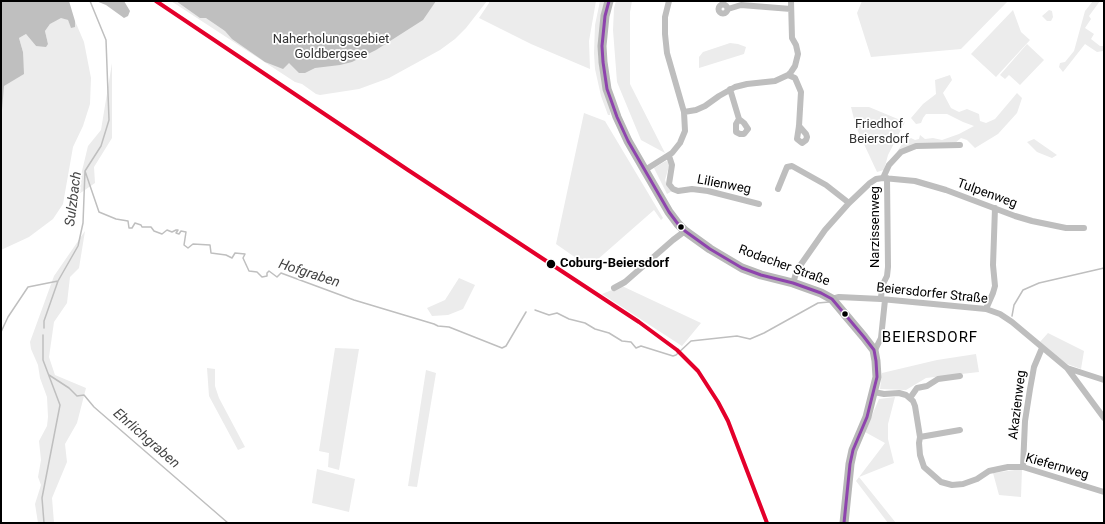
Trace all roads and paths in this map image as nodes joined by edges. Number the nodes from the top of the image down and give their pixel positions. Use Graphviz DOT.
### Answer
graph roads {
  1 [pos="609,1"];
  2 [pos="669,1"];
  3 [pos="792,1"];
  4 [pos="728,9"];
  5 [pos="791,9"];
  6 [pos="788,75"];
  7 [pos="730,89"];
  8 [pos="684,112"];
  9 [pos="739,119"];
  10 [pos="799,126"];
  11 [pos="960,145"];
  12 [pos="669,156"];
  13 [pos="645,170"];
  14 [pos="885,178"];
  15 [pos="778,189"];
  16 [pos="849,203"];
  17 [pos="759,204"];
  18 [pos="995,208"];
  19 [pos="1084,228"];
  20 [pos="685,231"];
  21 [pos="793,283"];
  22 [pos="614,288"];
  23 [pos="832,299"];
  24 [pos="883,300"];
  25 [pos="986,309"];
  26 [pos="1042,348"];
  27 [pos="874,350"];
  28 [pos="1066,368"];
  29 [pos="960,376"];
  30 [pos="1104,380"];
  31 [pos="874,392"];
  32 [pos="910,398"];
  33 [pos="1104,418"];
  34 [pos="960,430"];
  35 [pos="920,437"];
  36 [pos="1023,467"];
  37 [pos="1104,492"];
  38 [pos="844,523"];
  1 -- 13 [label="street, Rodacher Straße"];
  2 -- 8 [label="street"];
  3 -- 5 [label="street"];
  4 -- 5 [label="street"];
  5 -- 6 [label="street"];
  6 -- 7 [label="street"];
  6 -- 10 [label="street"];
  7 -- 8 [label="street"];
  7 -- 9 [label="street"];
  8 -- 12 [label="street"];
  11 -- 14 [label="street"];
  12 -- 13 [label="street"];
  12 -- 17 [label="street, Lilienweg"];
  13 -- 20 [label="street, Rodacher Straße"];
  14 -- 16 [label="street"];
  14 -- 18 [label="street, Tulpenweg"];
  14 -- 24 [label="street, Narzissenweg"];
  15 -- 16 [label="street"];
  16 -- 21 [label="street"];
  18 -- 19 [label="street, Tulpenweg"];
  18 -- 25 [label="street"];
  20 -- 21 [label="street, Rodacher Straße"];
  20 -- 22 [label="street"];
  21 -- 23 [label="street, Rodacher Straße"];
  23 -- 24 [label="street, Beiersdorfer Straße"];
  23 -- 27 [label="street, Rodacher Straße"];
  24 -- 25 [label="street, Beiersdorfer Straße"];
  24 -- 27 [label="street, Narzissenweg"];
  25 -- 26 [label="street, Beiersdorfer Straße"];
  26 -- 28 [label="street, Beiersdorfer Straße"];
  26 -- 36 [label="street, Akazienweg"];
  27 -- 31 [label="street, Rodacher Straße"];
  28 -- 30 [label="street, Beiersdorfer Straße"];
  28 -- 33 [label="street"];
  29 -- 32 [label="street"];
  31 -- 32 [label="street"];
  31 -- 38 [label="street, Rodacher Straße"];
  32 -- 35 [label="street, Kiefernweg"];
  34 -- 35 [label="street"];
  35 -- 36 [label="street, Kiefernweg"];
  36 -- 37 [label="street, Kiefernweg"];
}
